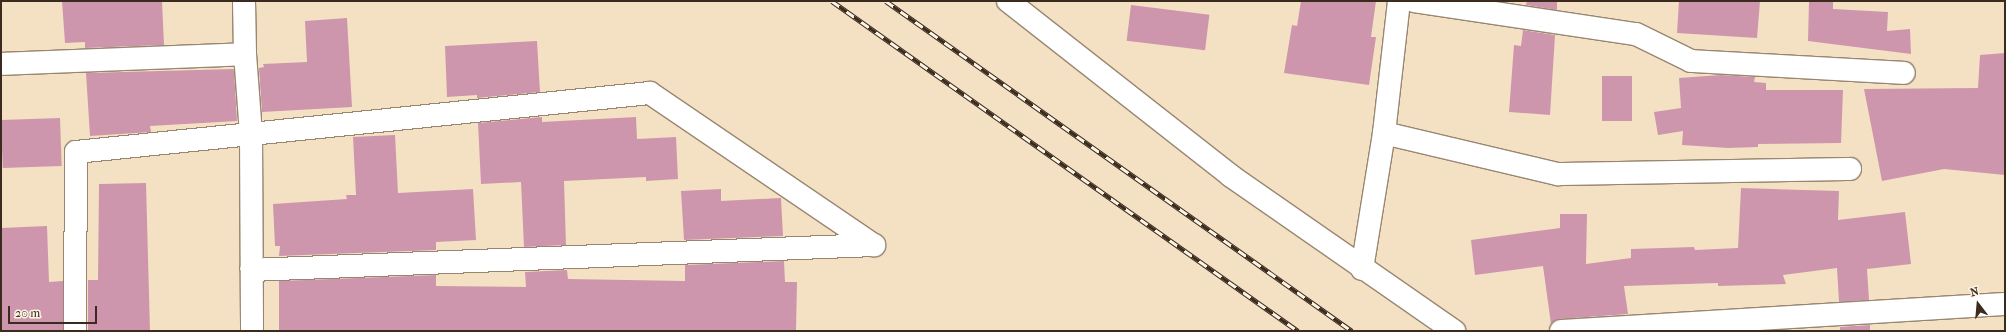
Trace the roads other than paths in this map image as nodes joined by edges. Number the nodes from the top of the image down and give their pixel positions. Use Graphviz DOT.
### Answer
graph roads {
  1 [pos="244,1"];
  2 [pos="1008,1"];
  3 [pos="1399,1"];
  4 [pos="1414,1"];
  5 [pos="245,54"];
  6 [pos="1,64"];
  7 [pos="1904,73"];
  8 [pos="1384,133"];
  9 [pos="251,134"];
  10 [pos="1850,168"];
  11 [pos="1362,269"];
  12 [pos="252,270"];
  13 [pos="2005,304"];
  14 [pos="75,331"];
  15 [pos="252,331"];
  16 [pos="1454,331"];
  17 [pos="1561,331"];
  1 -- 5 [label="street"];
  2 -- 11 [label="street"];
  3 -- 8 [label="street"];
  4 -- 7 [label="street"];
  5 -- 6 [label="street"];
  5 -- 9 [label="street"];
  8 -- 10 [label="street"];
  8 -- 11 [label="street"];
  9 -- 12 [label="street"];
  9 -- 12 [label="street"];
  9 -- 14 [label="street"];
  11 -- 16 [label="street"];
  12 -- 15 [label="street"];
  13 -- 17 [label="street"];
}
